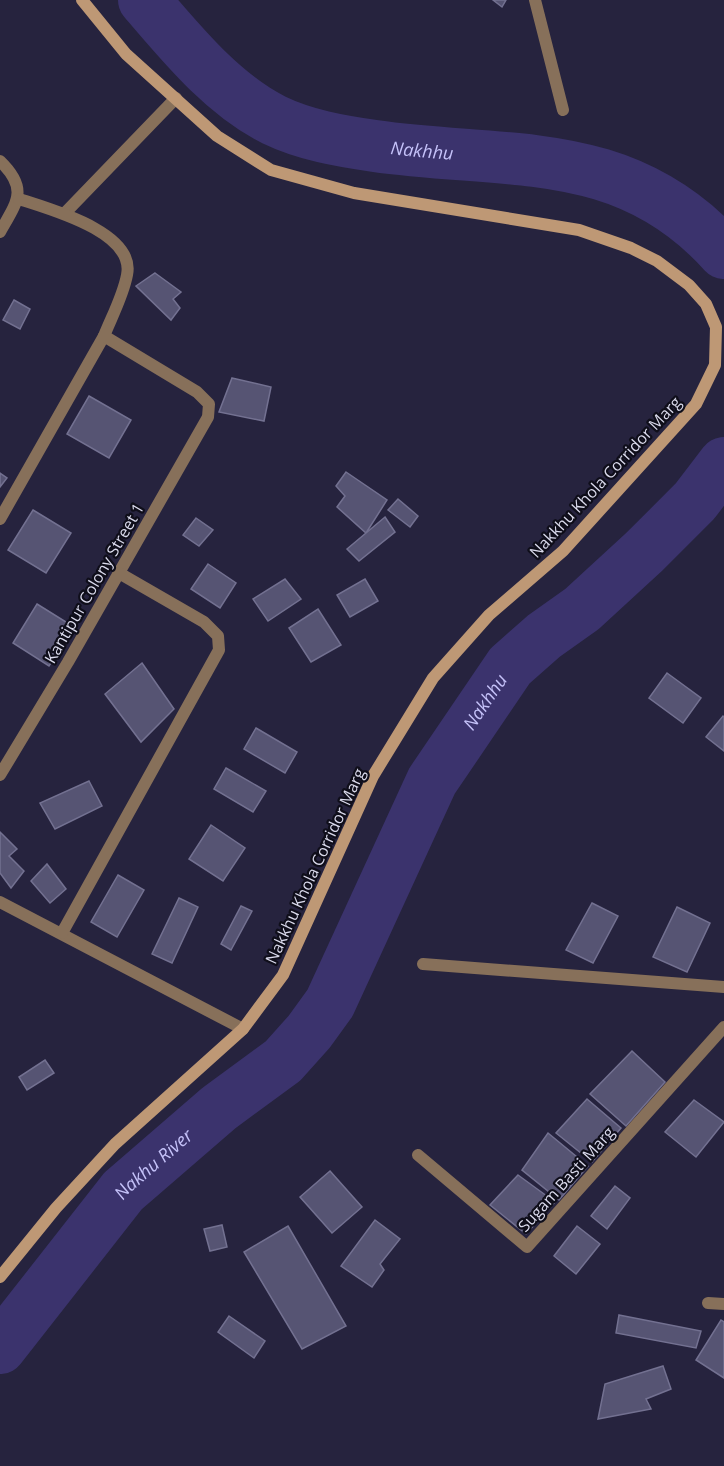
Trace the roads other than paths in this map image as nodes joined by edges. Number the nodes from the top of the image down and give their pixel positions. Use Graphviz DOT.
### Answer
graph roads {
  1 [pos="82,0"];
  2 [pos="535,0"];
  3 [pos="176,98"];
  4 [pos="563,110"];
  5 [pos="0,161"];
  6 [pos="19,199"];
  7 [pos="65,213"];
  8 [pos="0,232"];
  9 [pos="104,336"];
  10 [pos="0,519"];
  11 [pos="119,573"];
  12 [pos="0,776"];
  13 [pos="0,902"];
  14 [pos="62,933"];
  15 [pos="423,964"];
  16 [pos="724,987"];
  17 [pos="724,1027"];
  18 [pos="243,1029"];
  19 [pos="418,1155"];
  20 [pos="0,1277"];
  21 [pos="708,1303"];
  22 [pos="724,1304"];
  1 -- 3 [label="street, Nakkhu Khola Corridor Marg"];
  2 -- 4 [label="street"];
  3 -- 7 [label="street"];
  3 -- 18 [label="street, Nakkhu Khola Corridor Marg"];
  5 -- 6 [label="street"];
  6 -- 7 [label="street"];
  6 -- 8 [label="street"];
  7 -- 9 [label="street"];
  9 -- 10 [label="street"];
  9 -- 11 [label="street, Kantipur Colony Street 1"];
  11 -- 12 [label="street, Kantipur Colony Street 1"];
  11 -- 14 [label="street"];
  13 -- 14 [label="street"];
  14 -- 18 [label="street"];
  15 -- 16 [label="street"];
  17 -- 19 [label="street, Sugam Basti Marg"];
  18 -- 20 [label="street, Nakkhu Khola Corridor Marg"];
  21 -- 22 [label="street"];
}
